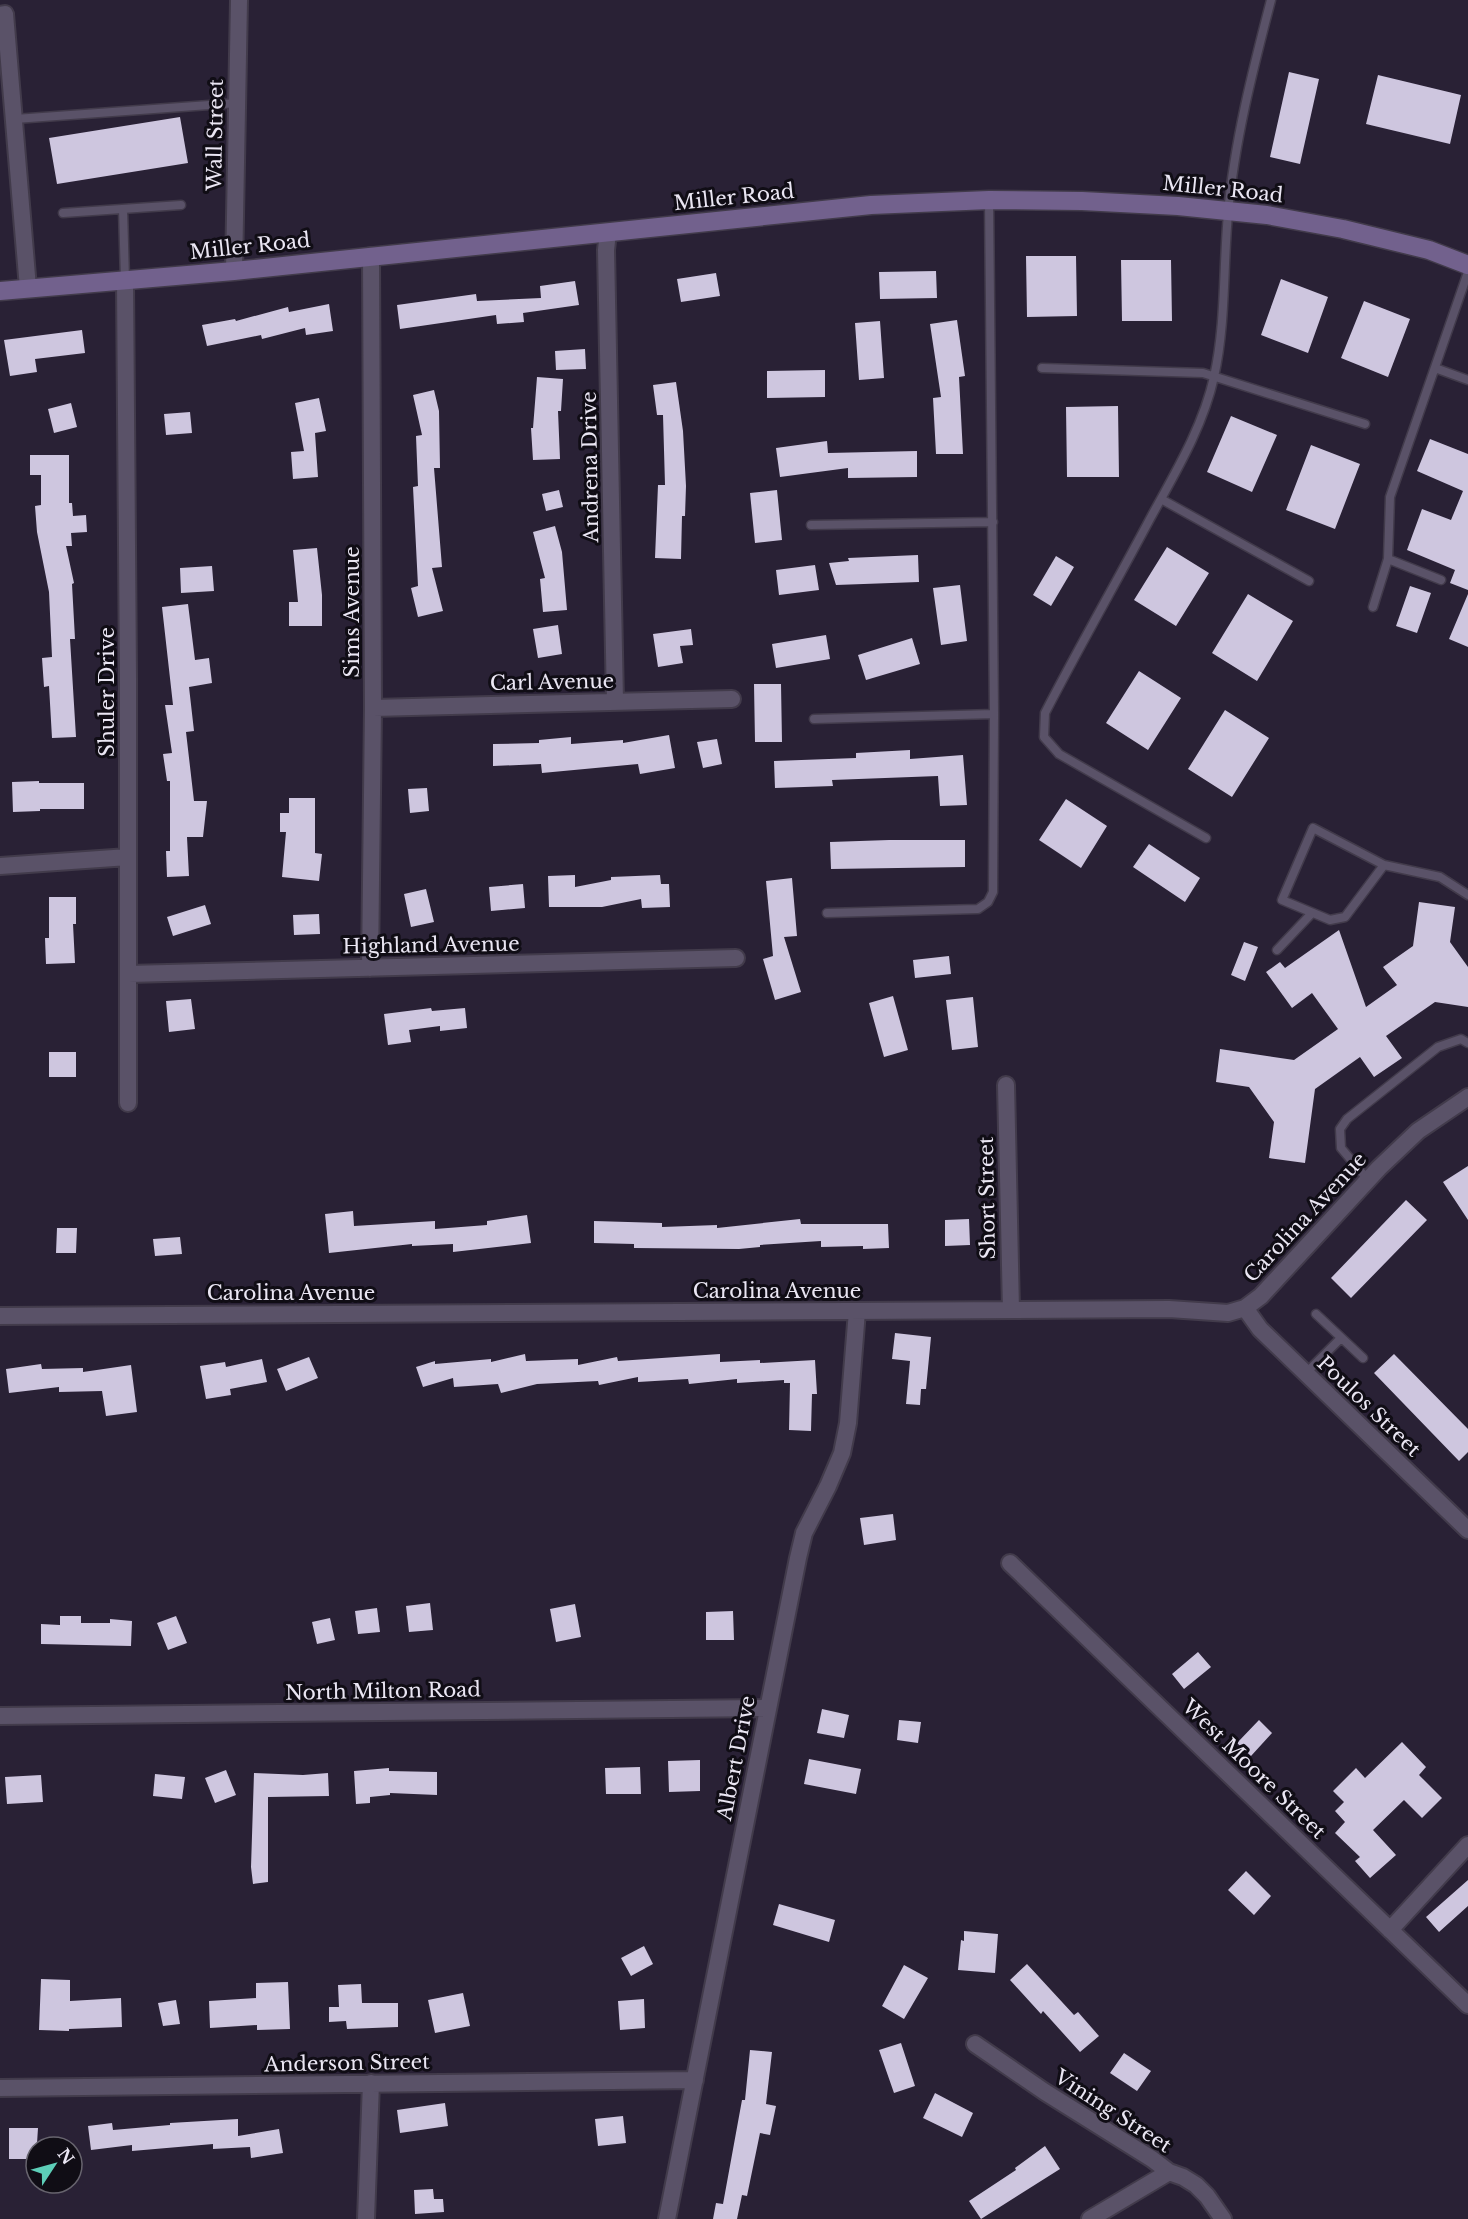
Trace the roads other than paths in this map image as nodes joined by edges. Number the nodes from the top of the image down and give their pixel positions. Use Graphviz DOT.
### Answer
graph roads {
  1 [pos="239,0"];
  2 [pos="1271,0"];
  3 [pos="0,15"];
  4 [pos="237,103"];
  5 [pos="15,119"];
  6 [pos="989,200"];
  7 [pos="181,205"];
  8 [pos="123,209"];
  9 [pos="1228,211"];
  10 [pos="63,213"];
  11 [pos="608,232"];
  12 [pos="371,256"];
  13 [pos="1468,265"];
  14 [pos="234,271"];
  15 [pos="1468,272"];
  16 [pos="125,281"];
  17 [pos="28,288"];
  18 [pos="0,291"];
  19 [pos="1042,368"];
  20 [pos="1435,368"];
  21 [pos="1214,377"];
  22 [pos="1468,380"];
  23 [pos="1365,424"];
  24 [pos="1161,499"];
  25 [pos="993,522"];
  26 [pos="811,525"];
  27 [pos="1388,559"];
  28 [pos="1441,580"];
  29 [pos="1309,581"];
  30 [pos="1373,606"];
  31 [pos="732,699"];
  32 [pos="615,702"];
  33 [pos="374,708"];
  34 [pos="994,714"];
  35 [pos="814,719"];
  36 [pos="1206,838"];
  37 [pos="128,857"];
  38 [pos="1384,865"];
  39 [pos="0,866"];
  40 [pos="1468,895"];
  41 [pos="827,913"];
  42 [pos="1312,913"];
  43 [pos="1277,950"];
  44 [pos="735,958"];
  45 [pos="370,968"];
  46 [pos="128,974"];
  47 [pos="1468,1043"];
  48 [pos="1006,1085"];
  49 [pos="1468,1097"];
  50 [pos="128,1103"];
  51 [pos="1368,1180"];
  52 [pos="1245,1308"];
  53 [pos="1011,1310"];
  54 [pos="857,1311"];
  55 [pos="1316,1314"];
  56 [pos="0,1316"];
  57 [pos="1340,1339"];
  58 [pos="1363,1358"];
  59 [pos="1305,1373"];
  60 [pos="1465,1522"];
  61 [pos="1010,1563"];
  62 [pos="767,1708"];
  63 [pos="0,1716"];
  64 [pos="1468,1845"];
  65 [pos="1390,1930"];
  66 [pos="1468,2005"];
  67 [pos="975,2043"];
  68 [pos="695,2080"];
  69 [pos="371,2083"];
  70 [pos="0,2088"];
  71 [pos="1169,2172"];
  72 [pos="366,2219"];
  73 [pos="667,2219"];
  74 [pos="1090,2219"];
  75 [pos="1223,2219"];
  1 -- 4 [label="street, Wall Street"];
  2 -- 9 [label="lane"];
  3 -- 5 [label="street"];
  4 -- 5 [label="lane"];
  4 -- 14 [label="street, Wall Street"];
  5 -- 17 [label="street"];
  6 -- 9 [label="main road, Miller Road"];
  6 -- 11 [label="main road, Miller Road"];
  6 -- 25 [label="lane"];
  7 -- 8 [label="lane"];
  8 -- 10 [label="lane"];
  8 -- 16 [label="lane"];
  9 -- 13 [label="main road, Miller Road"];
  9 -- 21 [label="lane"];
  11 -- 12 [label="main road, Miller Road"];
  11 -- 32 [label="street, Andrena Drive"];
  12 -- 14 [label="main road, Miller Road"];
  12 -- 33 [label="street, Sims Avenue"];
  14 -- 16 [label="main road, Miller Road"];
  15 -- 20 [label="lane"];
  16 -- 17 [label="main road, Miller Road"];
  16 -- 37 [label="street, Shuler Drive"];
  17 -- 18 [label="main road, Miller Road"];
  19 -- 21 [label="lane"];
  20 -- 22 [label="lane"];
  20 -- 27 [label="lane"];
  21 -- 23 [label="lane"];
  21 -- 24 [label="lane"];
  24 -- 29 [label="lane"];
  24 -- 36 [label="lane"];
  25 -- 26 [label="lane"];
  25 -- 34 [label="lane"];
  27 -- 28 [label="lane"];
  27 -- 30 [label="lane"];
  31 -- 32 [label="street, Carl Avenue"];
  32 -- 33 [label="street, Carl Avenue"];
  33 -- 45 [label="street, Sims Avenue"];
  34 -- 35 [label="lane"];
  34 -- 41 [label="lane"];
  37 -- 39 [label="street"];
  37 -- 46 [label="street, Shuler Drive"];
  38 -- 40 [label="lane"];
  38 -- 42 [label="lane"];
  38 -- 42 [label="lane"];
  42 -- 43 [label="lane"];
  44 -- 45 [label="street, Highland Avenue"];
  45 -- 46 [label="street, Highland Avenue"];
  46 -- 50 [label="street, Shuler Drive"];
  47 -- 51 [label="lane"];
  48 -- 53 [label="street, Short Street"];
  49 -- 51 [label="street, Carolina Avenue"];
  51 -- 52 [label="street, Carolina Avenue"];
  52 -- 53 [label="street, Carolina Avenue"];
  52 -- 59 [label="street, Poulos Street"];
  53 -- 54 [label="street, Carolina Avenue"];
  54 -- 56 [label="street, Carolina Avenue"];
  54 -- 62 [label="street, Albert Drive"];
  55 -- 57 [label="lane"];
  57 -- 58 [label="lane"];
  57 -- 59 [label="lane"];
  59 -- 60 [label="street, Poulos Street"];
  61 -- 65 [label="street, West Moore Street"];
  62 -- 63 [label="street, North Milton Road"];
  62 -- 68 [label="street, Albert Drive"];
  64 -- 65 [label="street"];
  65 -- 66 [label="street, West Moore Street"];
  67 -- 71 [label="street, Vining Street"];
  68 -- 69 [label="street, Anderson Street"];
  68 -- 73 [label="street, Albert Drive"];
  69 -- 70 [label="street, Anderson Street"];
  69 -- 72 [label="street"];
  71 -- 74 [label="street"];
  71 -- 75 [label="street, Vining Street"];
}
